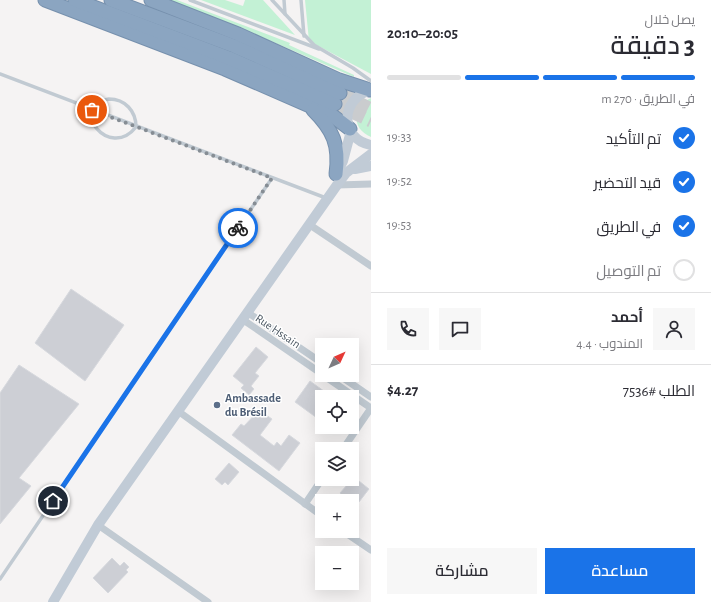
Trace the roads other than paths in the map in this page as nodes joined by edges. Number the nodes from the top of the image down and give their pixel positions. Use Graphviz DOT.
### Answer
graph roads {
  1 [pos="45,0"];
  2 [pos="75,0"];
  3 [pos="111,0"];
  4 [pos="151,0"];
  5 [pos="190,0"];
  6 [pos="272,0"];
  7 [pos="284,0"];
  8 [pos="301,0"];
  9 [pos="285,15"];
  10 [pos="304,37"];
  11 [pos="319,49"];
  12 [pos="0,74"];
  13 [pos="371,87"];
  14 [pos="307,104"];
  15 [pos="92,110"];
  16 [pos="136,127"];
  17 [pos="350,130"];
  18 [pos="371,145"];
  19 [pos="371,154"];
  20 [pos="371,166"];
  21 [pos="353,169"];
  22 [pos="272,178"];
  23 [pos="337,180"];
  24 [pos="371,184"];
  25 [pos="328,199"];
  26 [pos="310,225"];
  27 [pos="371,266"];
  28 [pos="244,316"];
  29 [pos="315,359"];
  30 [pos="315,369"];
  31 [pos="333,382"];
  32 [pos="349,382"];
  33 [pos="371,397"];
  34 [pos="371,408"];
  35 [pos="178,411"];
  36 [pos="348,442"];
  37 [pos="317,486"];
  38 [pos="305,504"];
  39 [pos="315,511"];
  40 [pos="98,525"];
  41 [pos="354,538"];
  42 [pos="371,550"];
  43 [pos="0,579"];
  44 [pos="53,602"];
  45 [pos="208,602"];
  1 -- 14 [label="highway"];
  2 -- 3 [label="highway"];
  4 -- 13 [label="highway"];
  5 -- 11 [label="lane"];
  6 -- 9 [label="lane"];
  7 -- 9 [label="lane"];
  8 -- 10 [label="lane"];
  9 -- 10 [label="lane"];
  10 -- 11 [label="lane"];
  11 -- 13 [label="lane"];
  12 -- 15 [label="lane"];
  13 -- 17 [label="street"];
  14 -- 17 [label="highway"];
  14 -- 23 [label="highway"];
  15 -- 16 [label="lane"];
  15 -- 16 [label="lane"];
  15 -- 16 [label="lane"];
  16 -- 22 [label="lane"];
  17 -- 18 [label="street"];
  17 -- 23 [label="street"];
  19 -- 21 [label="street"];
  20 -- 21 [label="street"];
  21 -- 23 [label="street"];
  22 -- 25 [label="lane"];
  22 -- 43 [label="lane"];
  23 -- 24 [label="street"];
  23 -- 25 [label="street"];
  25 -- 26 [label="street"];
  26 -- 27 [label="street"];
  26 -- 28 [label="street"];
  28 -- 29 [label="street, Rue Hssain"];
  28 -- 30 [label="street, Rue Hssain"];
  28 -- 35 [label="street"];
  31 -- 34 [label="street, Rue Hssain"];
  32 -- 33 [label="street"];
  34 -- 36 [label="street"];
  35 -- 38 [label="street"];
  35 -- 40 [label="street"];
  37 -- 38 [label="street"];
  38 -- 39 [label="street"];
  40 -- 44 [label="street"];
  40 -- 45 [label="street"];
  41 -- 42 [label="street"];
}
